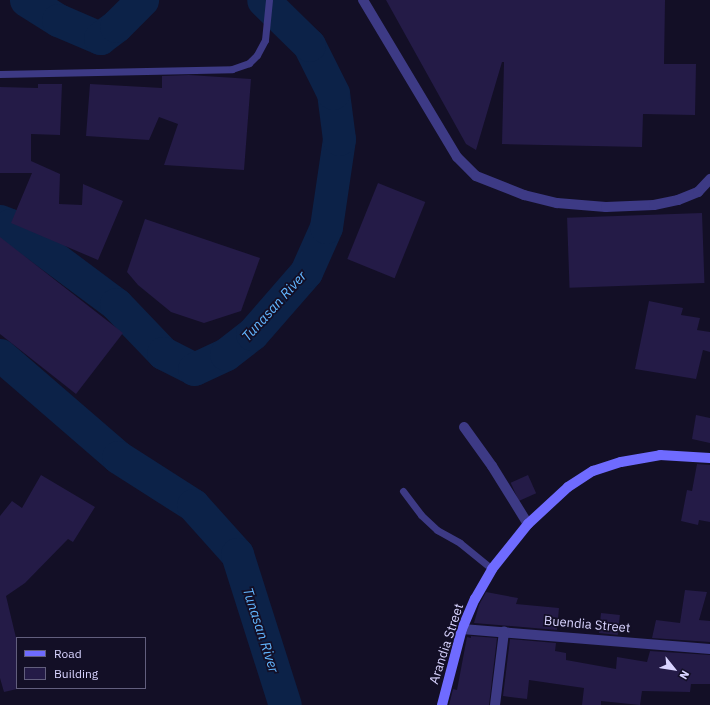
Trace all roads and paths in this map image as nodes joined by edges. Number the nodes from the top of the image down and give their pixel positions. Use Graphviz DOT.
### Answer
graph roads {
  1 [pos="269,0"];
  2 [pos="363,0"];
  3 [pos="0,74"];
  4 [pos="710,179"];
  5 [pos="464,427"];
  6 [pos="710,458"];
  7 [pos="403,491"];
  8 [pos="528,524"];
  9 [pos="492,569"];
  10 [pos="462,629"];
  11 [pos="504,632"];
  12 [pos="710,649"];
  13 [pos="442,705"];
  14 [pos="495,705"];
  1 -- 3 [label="lane"];
  2 -- 4 [label="street"];
  5 -- 8 [label="street"];
  6 -- 8 [label="street, Arandia Street"];
  7 -- 9 [label="lane"];
  8 -- 9 [label="street, Arandia Street"];
  9 -- 10 [label="street, Arandia Street"];
  10 -- 11 [label="street, Buendia Street"];
  10 -- 13 [label="street, Arandia Street"];
  11 -- 12 [label="street, Buendia Street"];
  11 -- 14 [label="street"];
}
